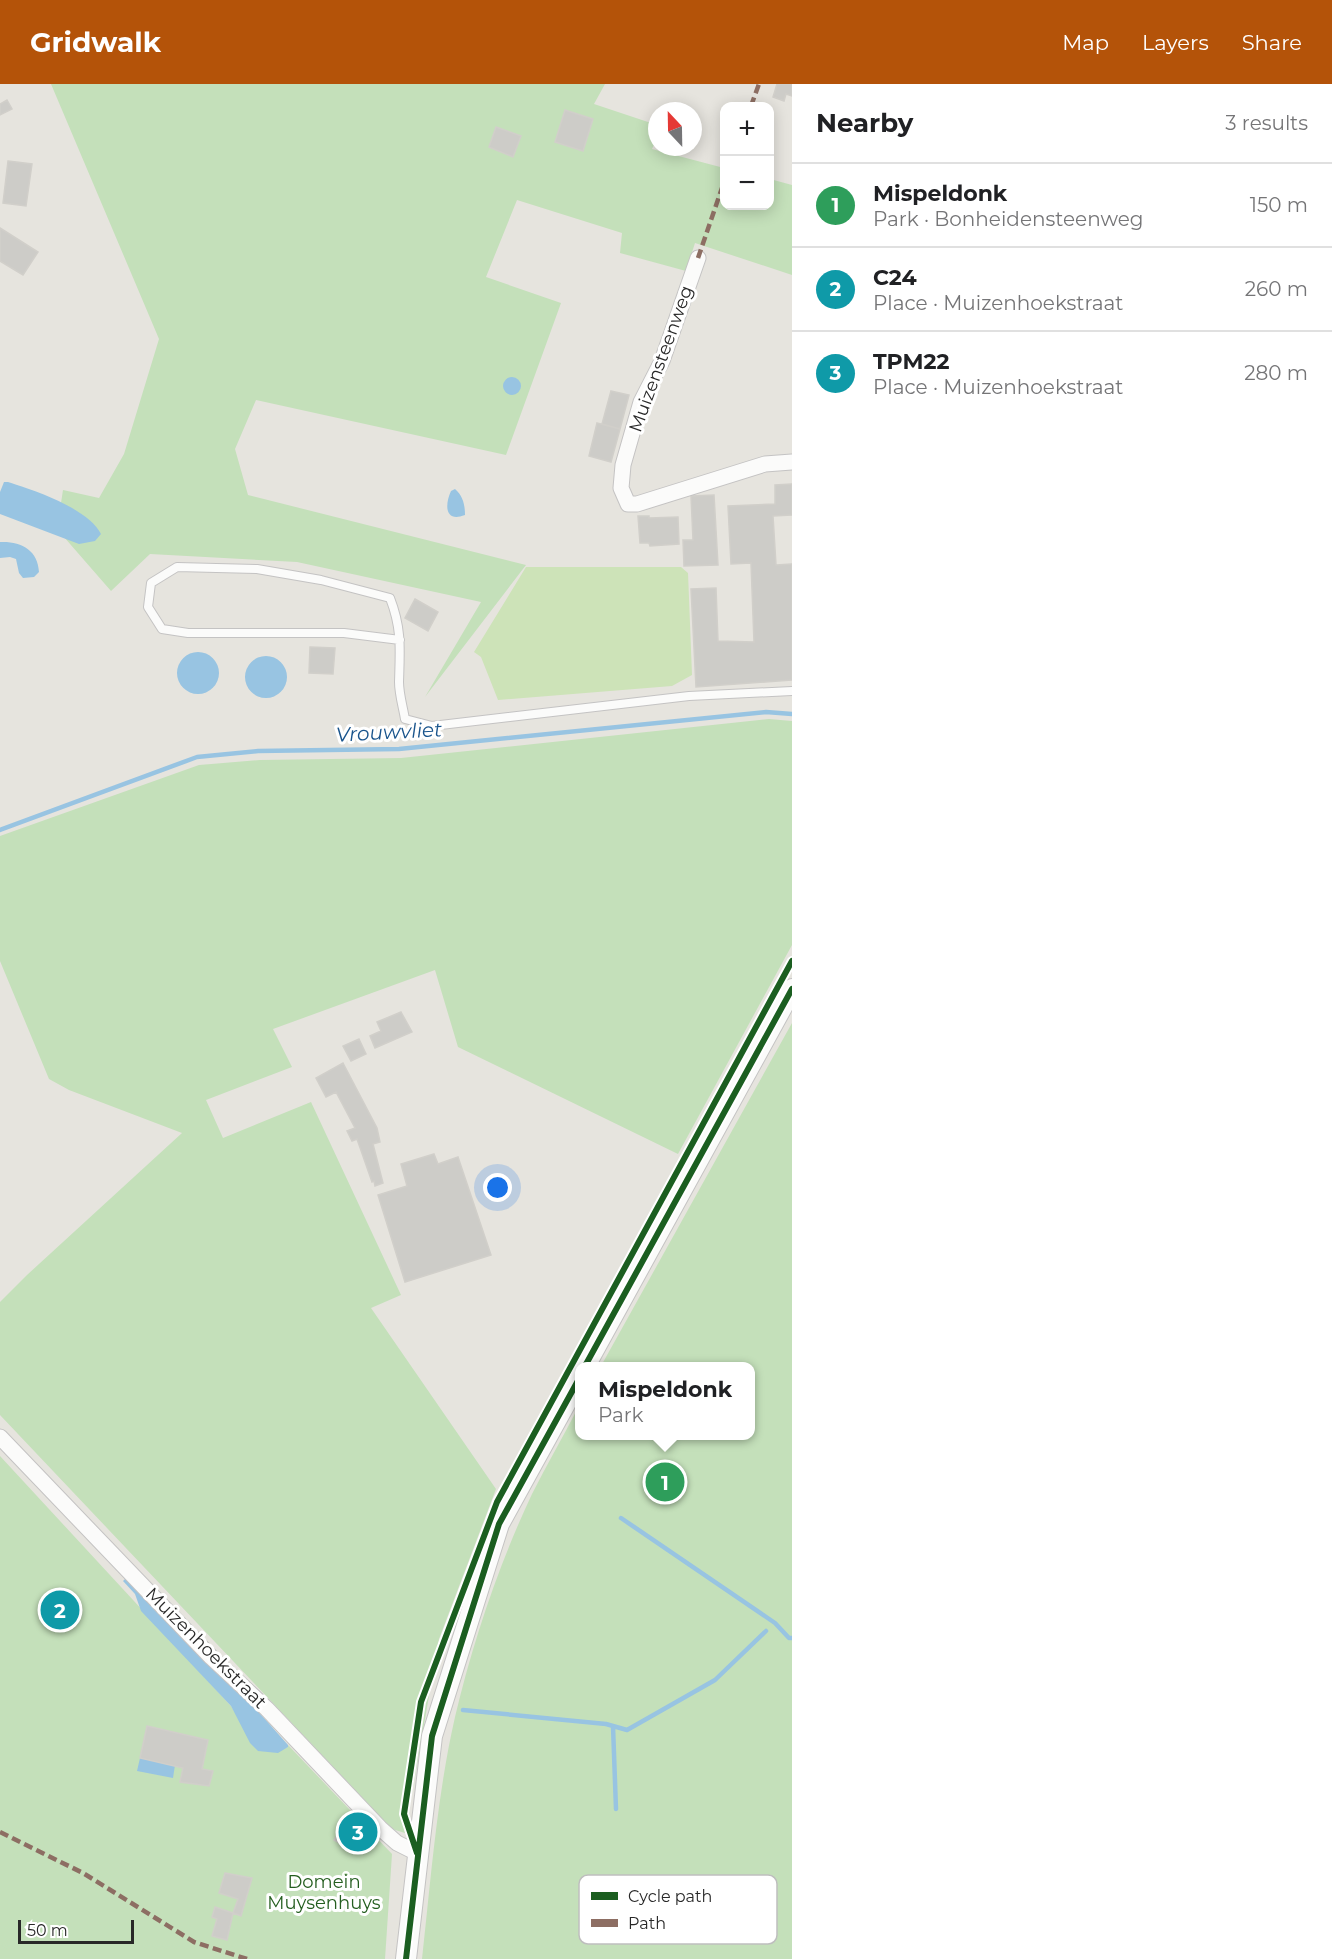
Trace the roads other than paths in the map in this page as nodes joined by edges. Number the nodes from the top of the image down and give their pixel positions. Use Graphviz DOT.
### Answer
graph roads {
  1 [pos="698,258"];
  2 [pos="792,462"];
  3 [pos="400,640"];
  4 [pos="792,690"];
  5 [pos="792,989"];
  6 [pos="587,1362"];
  7 [pos="575,1384"];
  8 [pos="0,1437"];
  9 [pos="417,1853"];
  10 [pos="406,1959"];
  1 -- 2 [label="street, Muizensteenweg"];
  3 -- 3 [label="lane"];
  3 -- 4 [label="lane"];
  5 -- 6 [label="street"];
  7 -- 9 [label="street"];
  8 -- 9 [label="street, Muizenhoekstraat"];
  9 -- 10 [label="street"];
}
